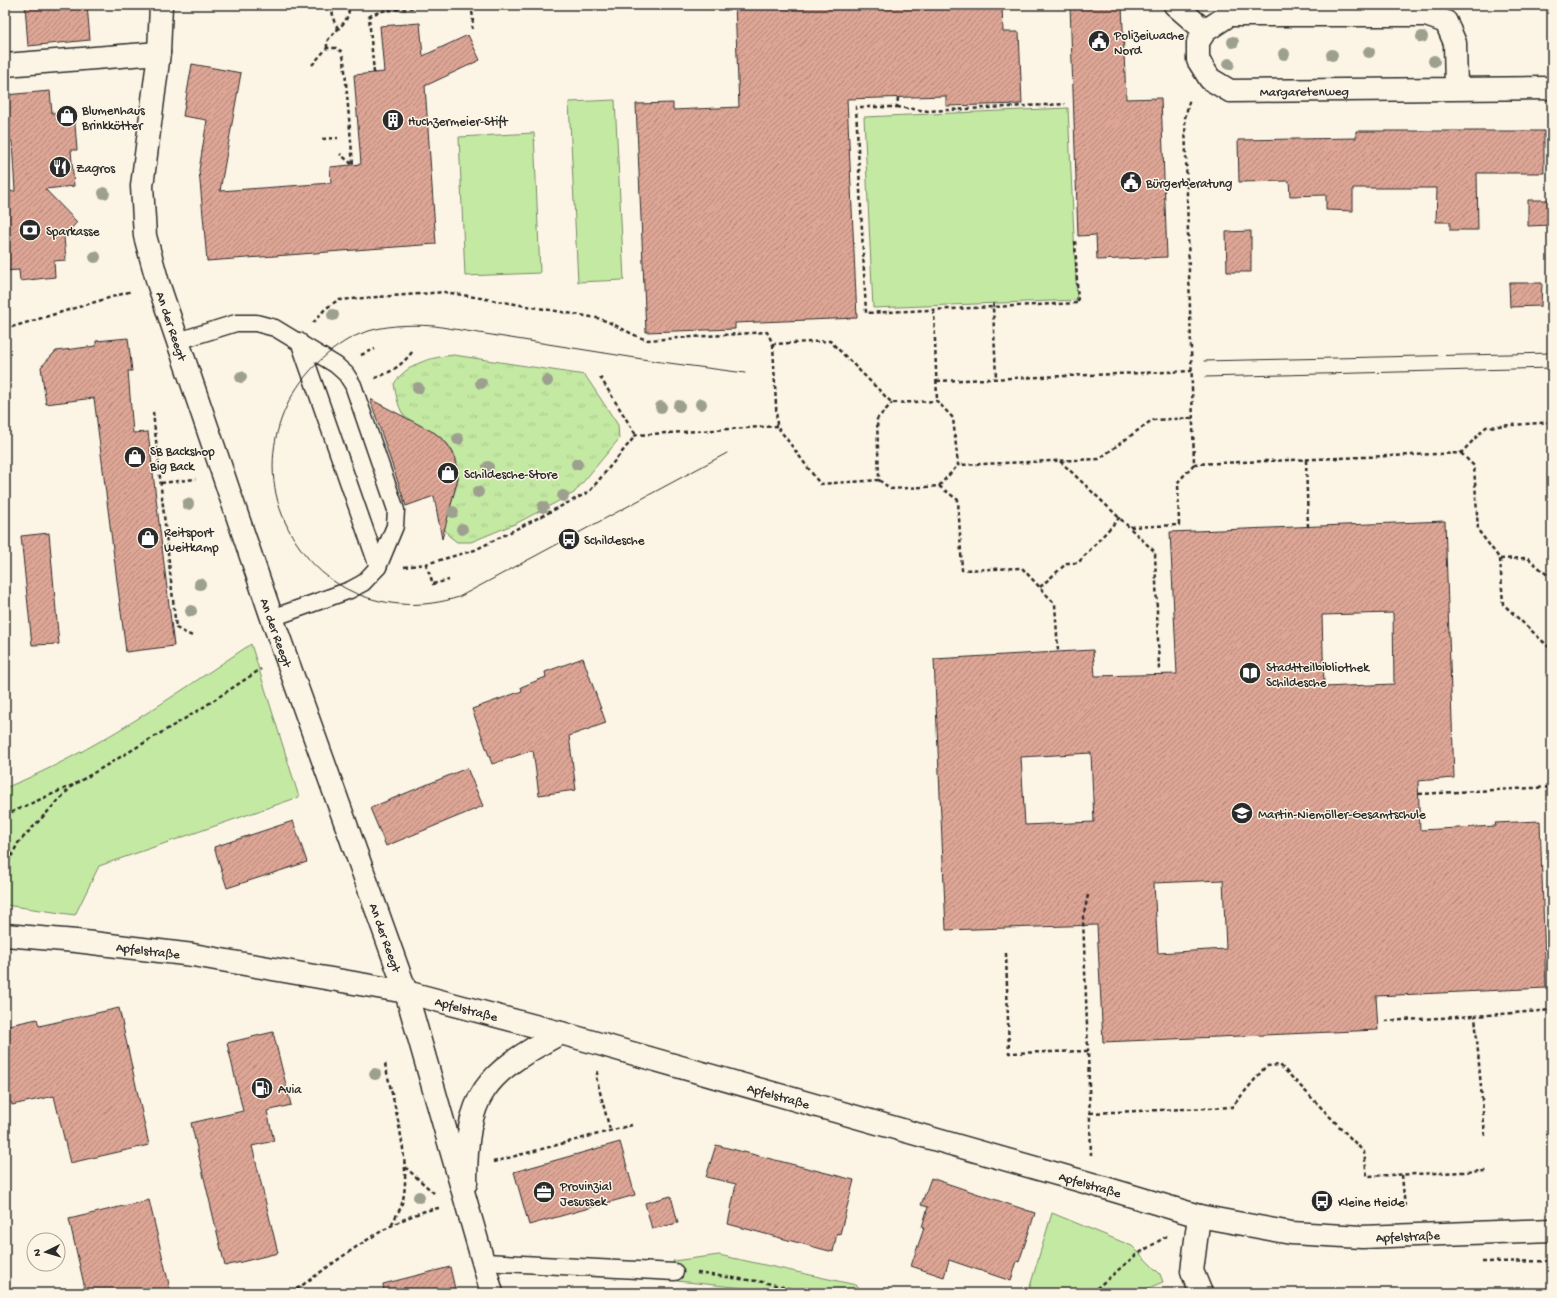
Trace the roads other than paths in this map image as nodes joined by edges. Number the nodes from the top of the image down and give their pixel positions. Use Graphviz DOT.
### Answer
graph roads {
  1 [pos="161,5"];
  2 [pos="1175,5"];
  3 [pos="1205,31"];
  4 [pos="159,53"];
  5 [pos="5,65"];
  6 [pos="1456,88"];
  7 [pos="1552,88"];
  8 [pos="299,341"];
  9 [pos="178,342"];
  10 [pos="378,567"];
  11 [pos="272,618"];
  12 [pos="5,935"];
  13 [pos="406,992"];
  14 [pos="561,1033"];
  15 [pos="466,1204"];
  16 [pos="1199,1216"];
  17 [pos="1552,1230"];
  18 [pos="484,1262"];
  19 [pos="675,1272"];
  20 [pos="492,1293"];
  21 [pos="1201,1293"];
  1 -- 4 [label="street, An der Reegt"];
  2 -- 3 [label="street"];
  3 -- 6 [label="street, Margaretenweg"];
  3 -- 6 [label="street"];
  4 -- 5 [label="street"];
  4 -- 9 [label="street, An der Reegt"];
  6 -- 7 [label="street, Margaretenweg"];
  8 -- 9 [label="lane"];
  8 -- 10 [label="lane"];
  8 -- 10 [label="lane"];
  9 -- 11 [label="street, An der Reegt"];
  10 -- 11 [label="lane"];
  11 -- 13 [label="street, An der Reegt"];
  12 -- 13 [label="street, Apfelstraße"];
  13 -- 14 [label="street, Apfelstraße"];
  13 -- 15 [label="street, An der Reegt"];
  14 -- 15 [label="street, An der Reegt"];
  14 -- 16 [label="street, Apfelstraße"];
  15 -- 18 [label="street, An der Reegt"];
  16 -- 17 [label="street, Apfelstraße"];
  16 -- 21 [label="street"];
  18 -- 19 [label="lane"];
  18 -- 20 [label="street, An der Reegt"];
}
